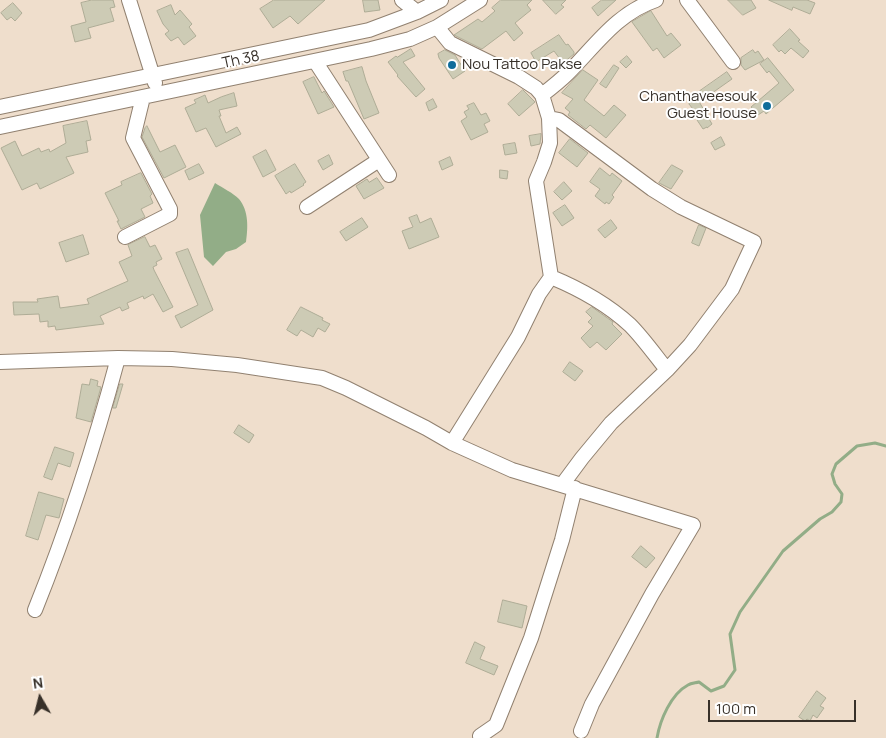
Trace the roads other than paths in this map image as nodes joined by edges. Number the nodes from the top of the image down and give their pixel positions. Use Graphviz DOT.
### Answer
graph roads {
  1 [pos="129,0"];
  2 [pos="402,0"];
  3 [pos="440,0"];
  4 [pos="656,0"];
  5 [pos="687,0"];
  6 [pos="478,1"];
  7 [pos="416,12"];
  8 [pos="437,27"];
  9 [pos="315,61"];
  10 [pos="733,62"];
  11 [pos="152,76"];
  12 [pos="158,94"];
  13 [pos="542,95"];
  14 [pos="143,97"];
  15 [pos="0,107"];
  16 [pos="549,118"];
  17 [pos="0,127"];
  18 [pos="379,160"];
  19 [pos="389,175"];
  20 [pos="307,208"];
  21 [pos="124,237"];
  22 [pos="550,277"];
  23 [pos="118,358"];
  24 [pos="0,362"];
  25 [pos="666,370"];
  26 [pos="452,443"];
  27 [pos="569,486"];
  28 [pos="35,610"];
  29 [pos="581,731"];
  30 [pos="480,736"];
  1 -- 11 [label="street"];
  2 -- 7 [label="street"];
  3 -- 7 [label="street, Th 38"];
  4 -- 13 [label="street"];
  5 -- 10 [label="street"];
  6 -- 8 [label="street, Th 38"];
  7 -- 11 [label="street, Th 38"];
  8 -- 9 [label="street, Th 38"];
  8 -- 13 [label="street"];
  9 -- 12 [label="street, Th 38"];
  9 -- 18 [label="street"];
  11 -- 12 [label="street"];
  11 -- 15 [label="street, Th 38"];
  12 -- 14 [label="street, Th 38"];
  13 -- 16 [label="street"];
  14 -- 17 [label="street, Th 38"];
  14 -- 21 [label="street"];
  16 -- 22 [label="street"];
  16 -- 25 [label="street"];
  18 -- 19 [label="street"];
  18 -- 20 [label="street"];
  22 -- 25 [label="street"];
  22 -- 26 [label="street"];
  23 -- 24 [label="street"];
  23 -- 26 [label="street"];
  23 -- 28 [label="street"];
  25 -- 27 [label="street"];
  26 -- 27 [label="street"];
  27 -- 29 [label="street"];
  27 -- 30 [label="street"];
}
